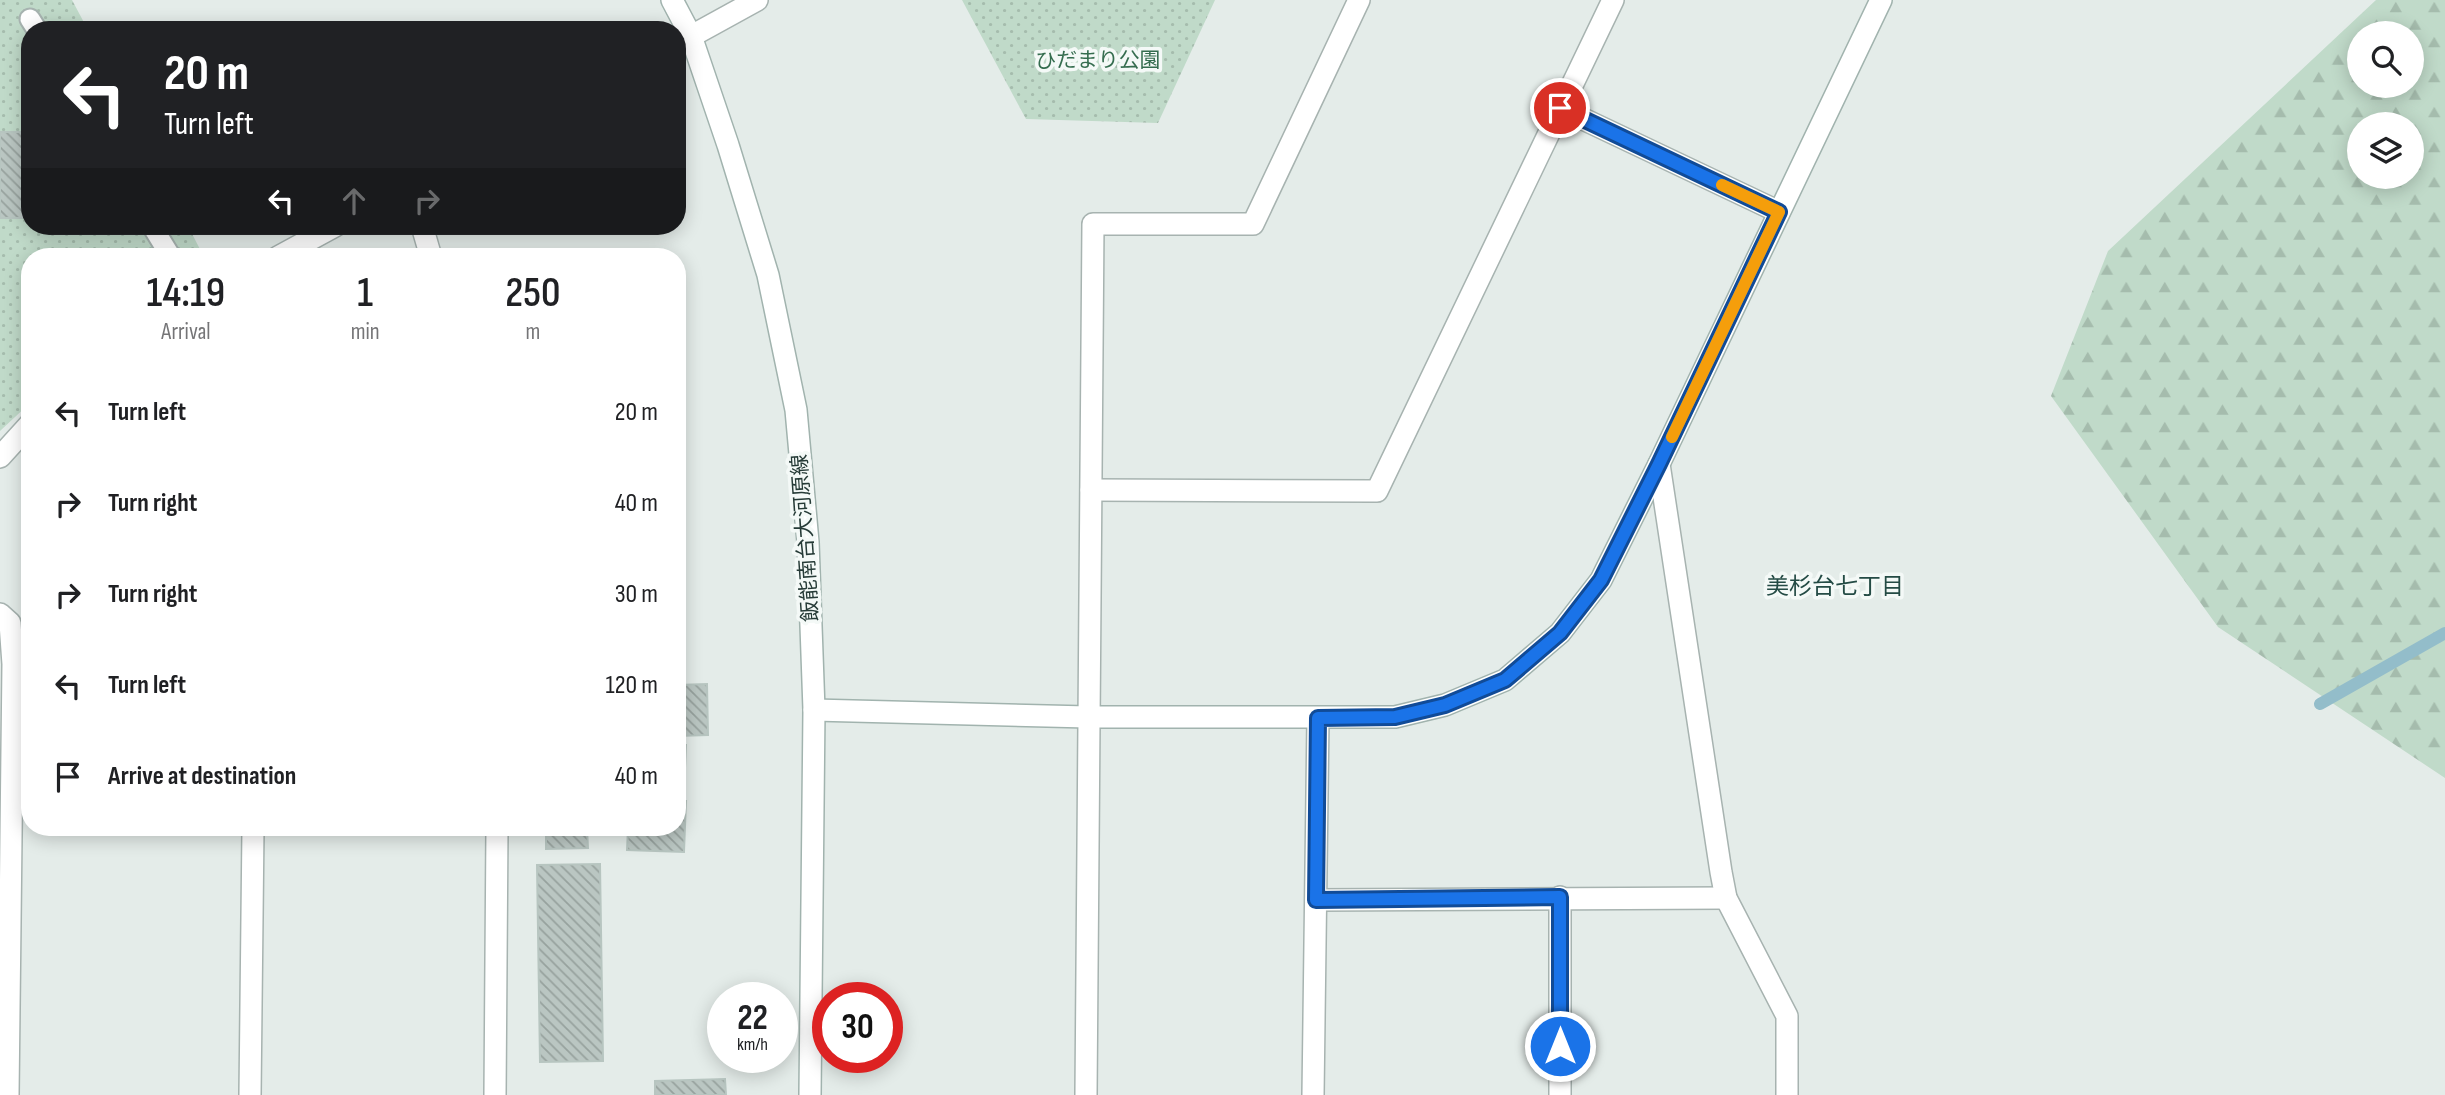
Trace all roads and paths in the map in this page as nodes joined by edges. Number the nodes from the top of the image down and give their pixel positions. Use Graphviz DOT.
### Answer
graph roads {
  1 [pos="672,0"];
  2 [pos="757,0"];
  3 [pos="1359,0"];
  4 [pos="1613,0"];
  5 [pos="1881,0"];
  6 [pos="678,21"];
  7 [pos="686,39"];
  8 [pos="686,45"];
  9 [pos="1560,108"];
  10 [pos="1779,212"];
  11 [pos="318,235"];
  12 [pos="295,248"];
  13 [pos="21,434"];
  14 [pos="0,457"];
  15 [pos="1659,464"];
  16 [pos="1091,491"];
  17 [pos="0,614"];
  18 [pos="814,710"];
  19 [pos="1088,717"];
  20 [pos="1318,718"];
  21 [pos="253,836"];
  22 [pos="497,836"];
  23 [pos="1560,897"];
  24 [pos="1726,898"];
  25 [pos="1316,900"];
  26 [pos="8,1095"];
  27 [pos="250,1095"];
  28 [pos="495,1095"];
  29 [pos="810,1095"];
  30 [pos="1086,1095"];
  31 [pos="1313,1095"];
  32 [pos="1559,1095"];
  33 [pos="1787,1095"];
  1 -- 6 [label="street, 飯能南台大河原線"];
  2 -- 7 [label="street"];
  3 -- 16 [label="street"];
  4 -- 9 [label="street"];
  5 -- 10 [label="street"];
  8 -- 18 [label="street, 飯能南台大河原線"];
  9 -- 10 [label="street"];
  9 -- 16 [label="street"];
  10 -- 15 [label="street"];
  11 -- 12 [label="street"];
  13 -- 14 [label="street"];
  15 -- 20 [label="street"];
  15 -- 24 [label="street"];
  16 -- 19 [label="street"];
  17 -- 26 [label="street"];
  18 -- 19 [label="street"];
  18 -- 29 [label="street, 飯能南台大河原線"];
  19 -- 20 [label="street"];
  19 -- 30 [label="street"];
  20 -- 25 [label="street"];
  21 -- 27 [label="street"];
  22 -- 28 [label="street"];
  23 -- 24 [label="street"];
  23 -- 25 [label="street"];
  23 -- 32 [label="street"];
  24 -- 33 [label="street"];
  25 -- 31 [label="street"];
}
